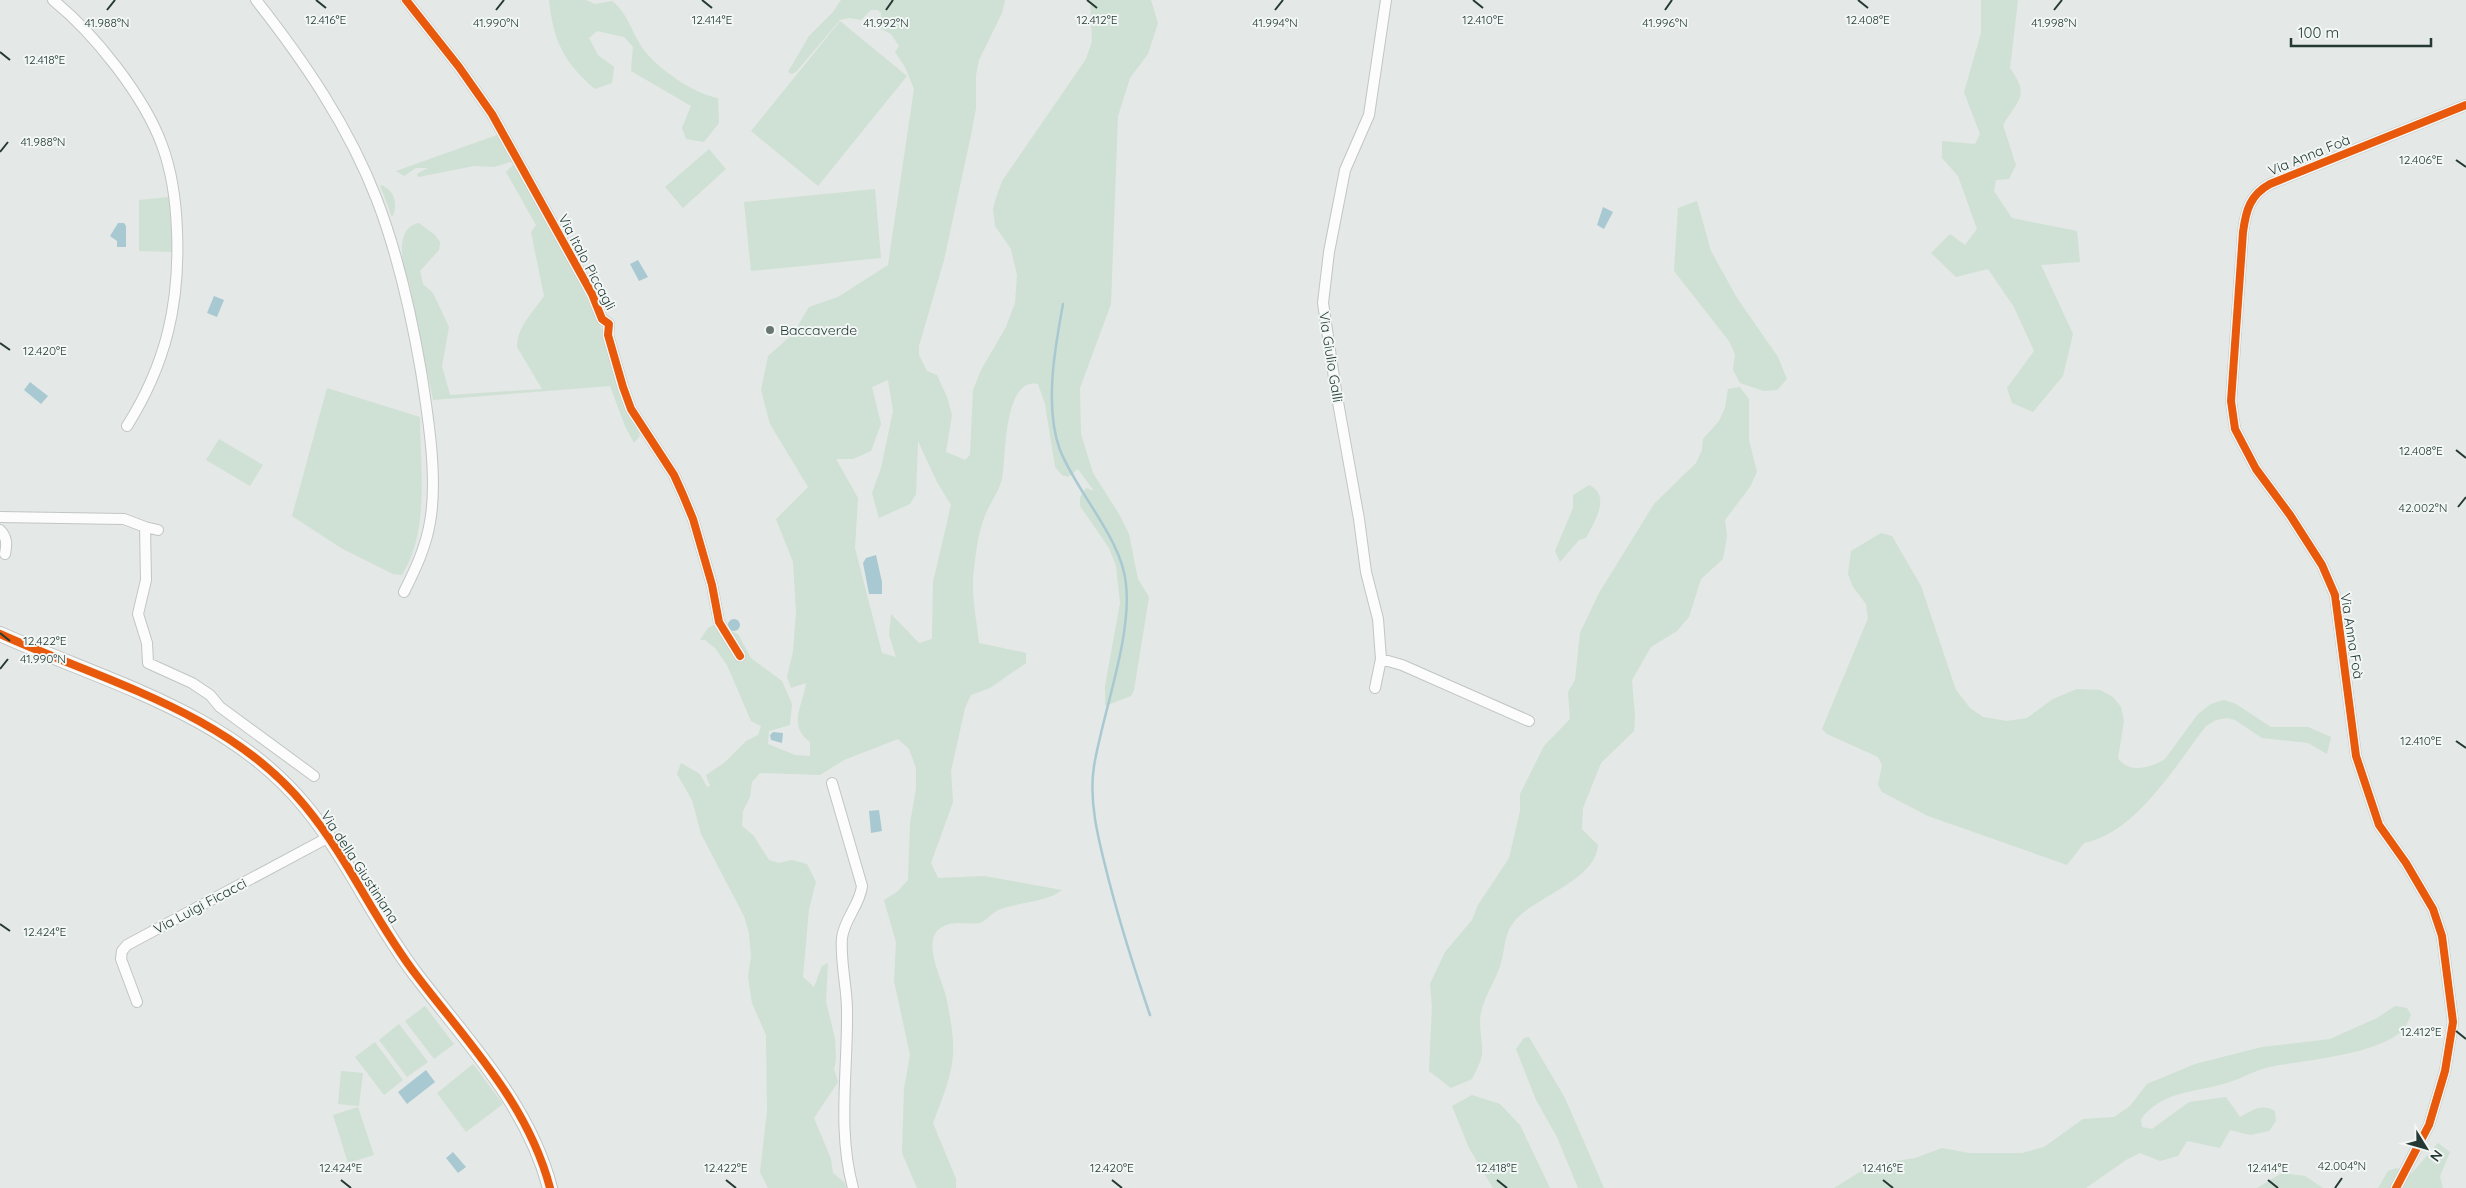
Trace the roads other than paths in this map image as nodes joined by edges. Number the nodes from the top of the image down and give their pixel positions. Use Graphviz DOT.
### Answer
graph roads {
  1 [pos="53,0"];
  2 [pos="256,0"];
  3 [pos="406,0"];
  4 [pos="1386,0"];
  5 [pos="2466,105"];
  6 [pos="127,426"];
  7 [pos="0,517"];
  8 [pos="145,527"];
  9 [pos="0,530"];
  10 [pos="158,530"];
  11 [pos="5,554"];
  12 [pos="404,592"];
  13 [pos="0,634"];
  14 [pos="740,656"];
  15 [pos="1381,659"];
  16 [pos="1375,688"];
  17 [pos="1529,721"];
  18 [pos="314,776"];
  19 [pos="832,783"];
  20 [pos="329,838"];
  21 [pos="137,1002"];
  22 [pos="550,1188"];
  23 [pos="853,1188"];
  24 [pos="2396,1188"];
  1 -- 6 [label="street"];
  2 -- 12 [label="street"];
  3 -- 14 [label="street, Via Italo Piccagli"];
  4 -- 15 [label="street, Via Giulio Galli"];
  5 -- 24 [label="street, Via Anna Foà"];
  7 -- 8 [label="street"];
  8 -- 10 [label="street"];
  8 -- 18 [label="street"];
  9 -- 11 [label="street"];
  13 -- 20 [label="street, Via della Giustiniana"];
  15 -- 16 [label="street, Via Giulio Galli"];
  15 -- 17 [label="street"];
  19 -- 23 [label="street"];
  20 -- 21 [label="street, Via Luigi Ficacci"];
  20 -- 22 [label="street, Via della Giustiniana"];
}
